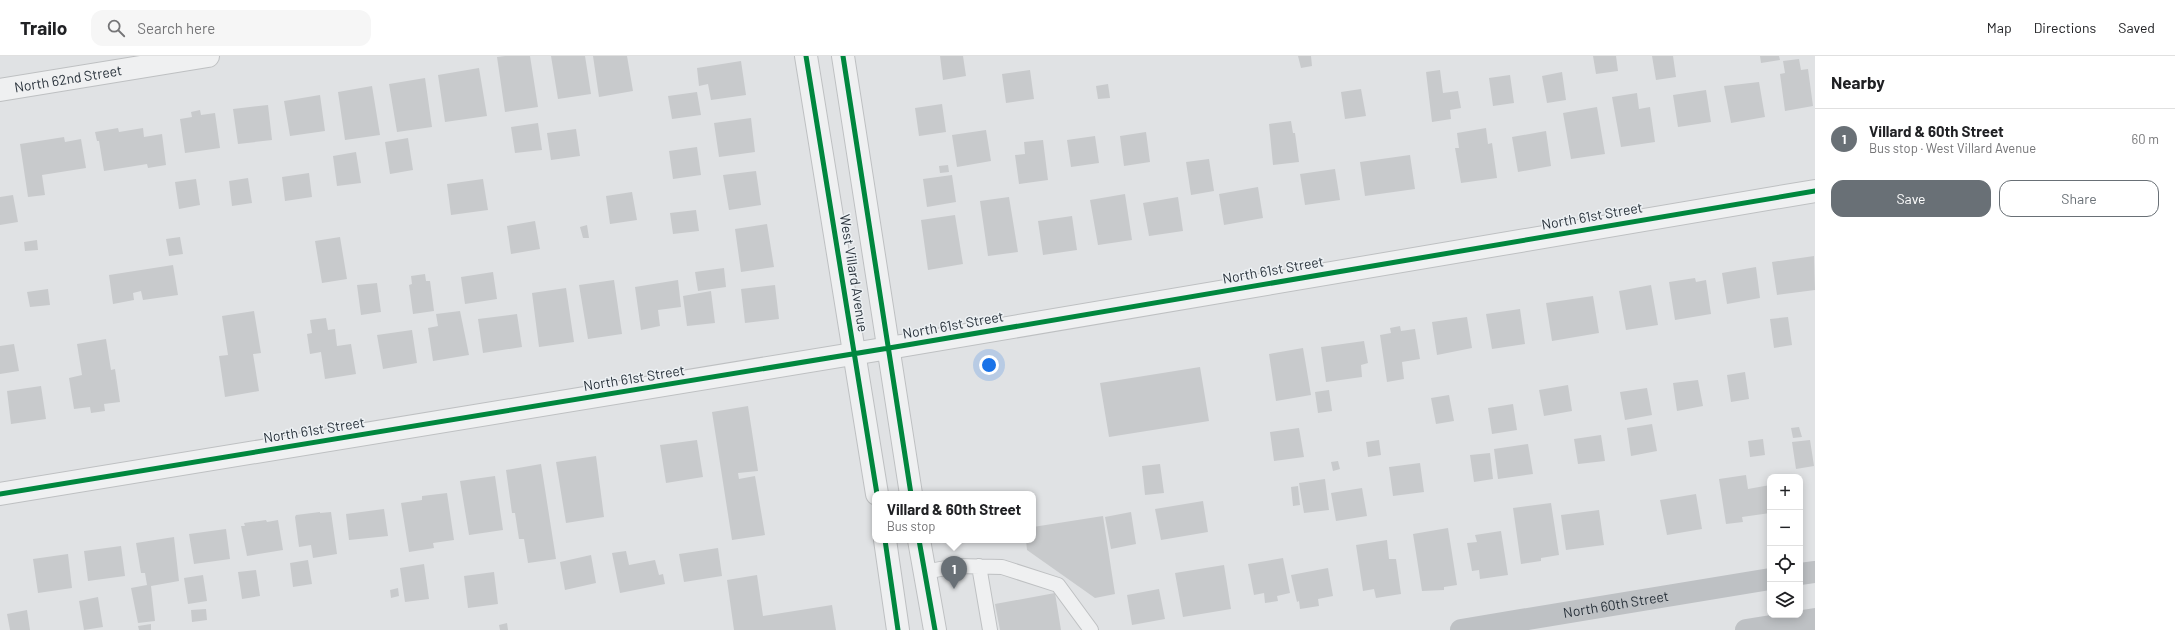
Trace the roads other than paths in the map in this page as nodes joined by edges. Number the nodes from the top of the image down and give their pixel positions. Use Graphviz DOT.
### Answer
graph roads {
  1 [pos="208,56"];
  2 [pos="806,56"];
  3 [pos="843,56"];
  4 [pos="0,90"];
  5 [pos="1815,191"];
  6 [pos="889,348"];
  7 [pos="854,353"];
  8 [pos="877,491"];
  9 [pos="912,491"];
  10 [pos="0,494"];
  11 [pos="885,543"];
  12 [pos="919,543"];
  13 [pos="979,566"];
  14 [pos="924,572"];
  15 [pos="1815,572"];
  16 [pos="1803,574"];
  17 [pos="1767,579"];
  18 [pos="1815,619"];
  19 [pos="898,630"];
  20 [pos="935,630"];
  21 [pos="990,630"];
  22 [pos="1091,630"];
  23 [pos="1461,630"];
  24 [pos="1746,630"];
  1 -- 4 [label="street, North 62nd Street"];
  2 -- 7 [label="street, West Villard Avenue"];
  3 -- 6 [label="street, West Villard Avenue"];
  5 -- 6 [label="street, North 61st Street"];
  6 -- 7 [label="street, North 61st Street"];
  6 -- 9 [label="street, West Villard Avenue"];
  7 -- 8 [label="street, West Villard Avenue"];
  7 -- 10 [label="street, North 61st Street"];
  11 -- 19 [label="street"];
  12 -- 14 [label="street"];
  13 -- 14 [label="lane"];
  13 -- 21 [label="lane"];
  13 -- 22 [label="lane"];
  14 -- 20 [label="street"];
  15 -- 16 [label="main road"];
  17 -- 23 [label="main road, North 60th Street"];
  18 -- 24 [label="main road"];
}
